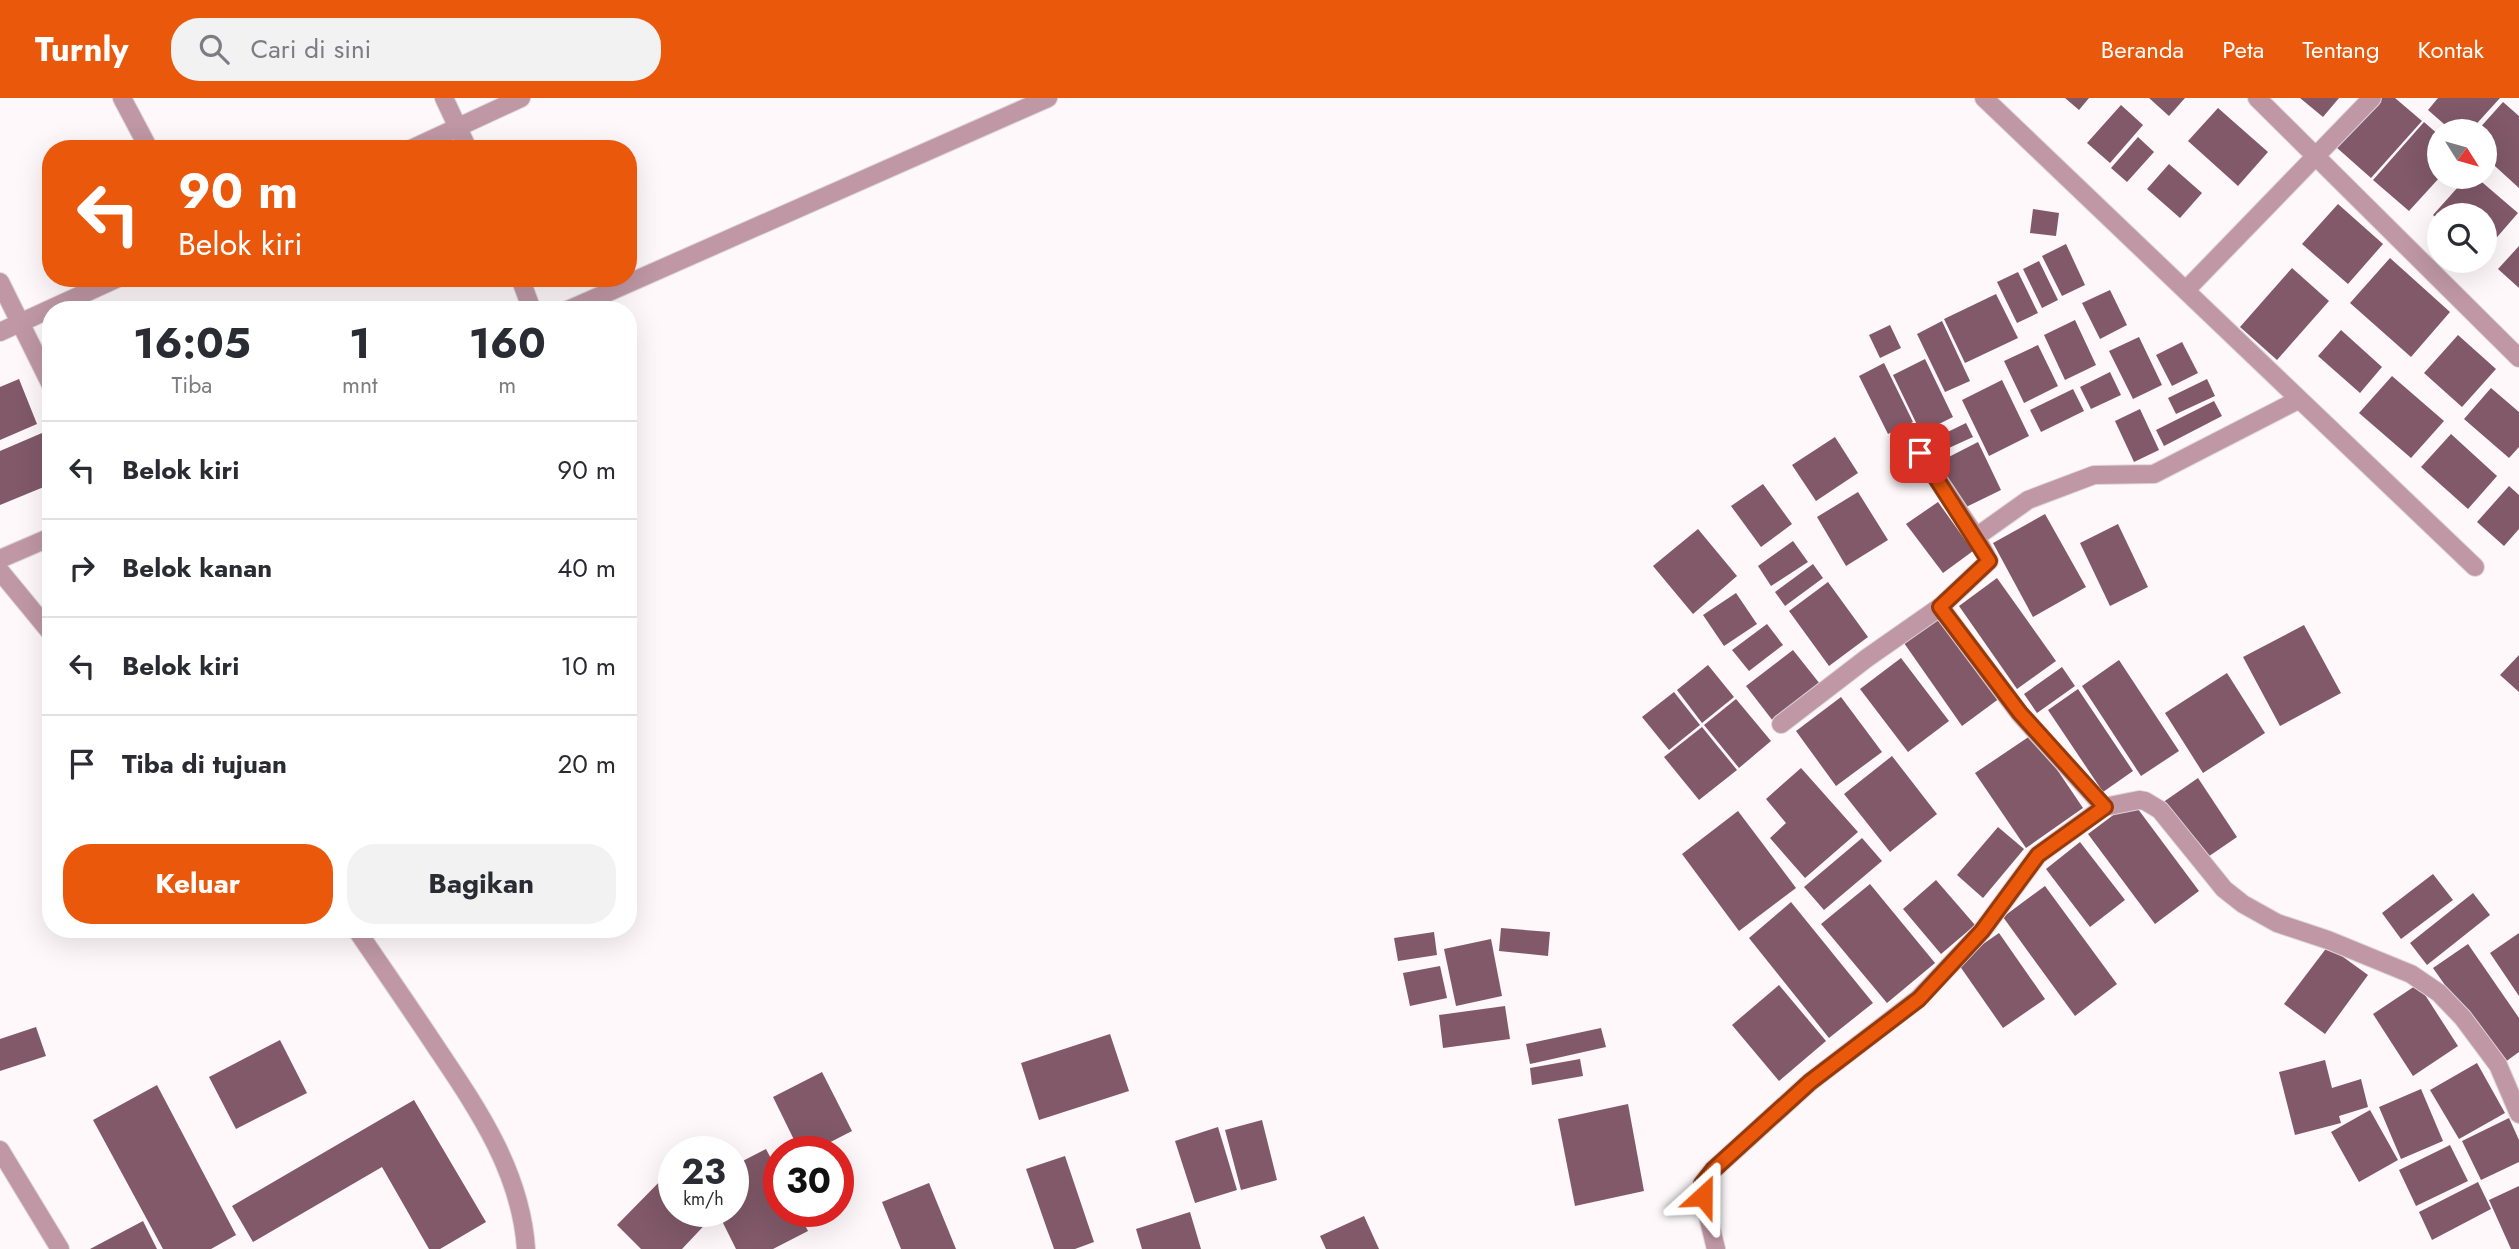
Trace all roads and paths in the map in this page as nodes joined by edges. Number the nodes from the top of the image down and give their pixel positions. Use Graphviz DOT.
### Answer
graph roads {
  1 [pos="122,98"];
  2 [pos="444,98"];
  3 [pos="521,98"];
  4 [pos="1048,98"];
  5 [pos="1984,98"];
  6 [pos="2257,98"];
  7 [pos="2372,98"];
  8 [pos="460,128"];
  9 [pos="144,140"];
  10 [pos="432,140"];
  11 [pos="465,140"];
  12 [pos="2316,156"];
  13 [pos="637,280"];
  14 [pos="0,282"];
  15 [pos="98,287"];
  16 [pos="620,287"];
  17 [pos="2186,290"];
  18 [pos="68,301"];
  19 [pos="588,301"];
  20 [pos="42,313"];
  21 [pos="20,323"];
  22 [pos="0,332"];
  23 [pos="2519,358"];
  24 [pos="42,367"];
  25 [pos="2298,400"];
  26 [pos="1920,453"];
  27 [pos="1976,537"];
  28 [pos="42,541"];
  29 [pos="0,559"];
  30 [pos="2475,568"];
  31 [pos="0,571"];
  32 [pos="1940,607"];
  33 [pos="42,622"];
  34 [pos="1781,724"];
  35 [pos="2105,807"];
  36 [pos="362,938"];
  37 [pos="2519,1114"];
  38 [pos="0,1150"];
  39 [pos="60,1249"];
  40 [pos="526,1249"];
  41 [pos="1716,1249"];
  1 -- 9 [label="street"];
  2 -- 8 [label="street"];
  3 -- 8 [label="street"];
  4 -- 13 [label="street"];
  5 -- 17 [label="street"];
  6 -- 12 [label="street"];
  7 -- 12 [label="street"];
  8 -- 10 [label="street"];
  8 -- 11 [label="street"];
  12 -- 17 [label="street"];
  12 -- 23 [label="street"];
  14 -- 21 [label="street"];
  15 -- 18 [label="street"];
  16 -- 19 [label="street"];
  17 -- 25 [label="street"];
  20 -- 21 [label="street"];
  21 -- 22 [label="street"];
  21 -- 24 [label="street"];
  25 -- 27 [label="street"];
  25 -- 30 [label="street"];
  26 -- 27 [label="street"];
  27 -- 32 [label="street"];
  28 -- 29 [label="street"];
  31 -- 33 [label="street"];
  32 -- 34 [label="street"];
  32 -- 35 [label="street"];
  35 -- 37 [label="street"];
  35 -- 41 [label="street"];
  36 -- 40 [label="street"];
  38 -- 39 [label="street"];
}
